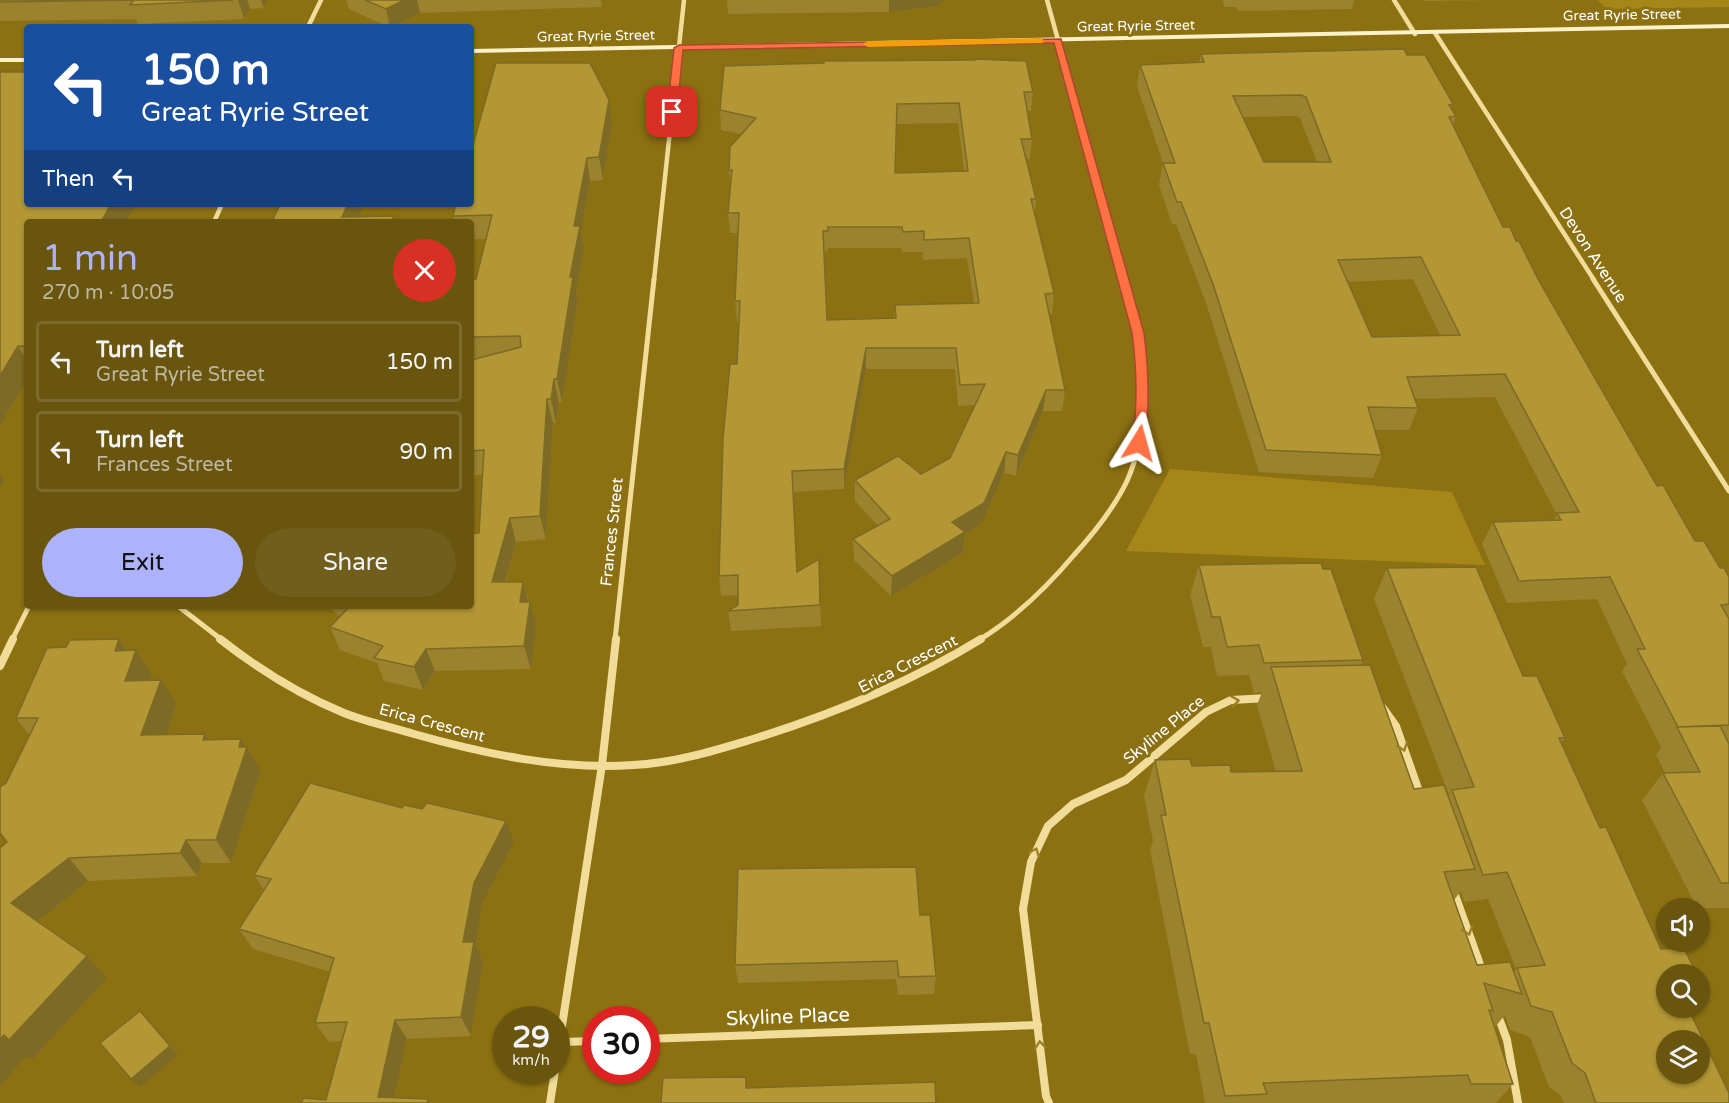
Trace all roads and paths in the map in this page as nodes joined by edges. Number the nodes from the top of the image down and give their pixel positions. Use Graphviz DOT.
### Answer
graph roads {
  1 [pos="321,0"];
  2 [pos="684,0"];
  3 [pos="1047,0"];
  4 [pos="1394,0"];
  5 [pos="309,24"];
  6 [pos="1729,26"];
  7 [pos="1435,33"];
  8 [pos="1415,34"];
  9 [pos="1058,40"];
  10 [pos="679,48"];
  11 [pos="474,51"];
  12 [pos="0,60"];
  13 [pos="24,60"];
  14 [pos="1729,490"];
  15 [pos="28,609"];
  16 [pos="182,609"];
  17 [pos="0,666"];
  18 [pos="1275,698"];
  19 [pos="1375,703"];
  20 [pos="602,765"];
  21 [pos="1424,805"];
  22 [pos="1451,883"];
  23 [pos="1487,984"];
  24 [pos="565,1006"];
  25 [pos="1495,1006"];
  26 [pos="1038,1025"];
  27 [pos="660,1038"];
  28 [pos="553,1084"];
  29 [pos="550,1103"];
  30 [pos="1049,1103"];
  31 [pos="1518,1103"];
  1 -- 5 [label="street"];
  2 -- 10 [label="street, Frances Street"];
  3 -- 9 [label="street, Erica Crescent"];
  4 -- 8 [label="street"];
  6 -- 7 [label="main road, Great Ryrie Street"];
  7 -- 8 [label="main road, Great Ryrie Street"];
  7 -- 14 [label="street, Devon Avenue"];
  8 -- 9 [label="main road, Great Ryrie Street"];
  9 -- 10 [label="main road, Great Ryrie Street"];
  9 -- 20 [label="street, Erica Crescent"];
  10 -- 11 [label="main road, Great Ryrie Street"];
  10 -- 20 [label="street, Frances Street"];
  12 -- 13 [label="main road"];
  15 -- 17 [label="street"];
  16 -- 20 [label="street, Erica Crescent"];
  26 -- 18 [label="street, Skyline Place, one-way"];
  19 -- 21 [label="street, one-way"];
  20 -- 24 [label="street, Frances Street"];
  22 -- 23 [label="street, one-way"];
  25 -- 31 [label="street"];
  26 -- 27 [label="street, Skyline Place"];
  30 -- 26 [label="street, Skyline Place, one-way"];
  28 -- 29 [label="street"];
}
